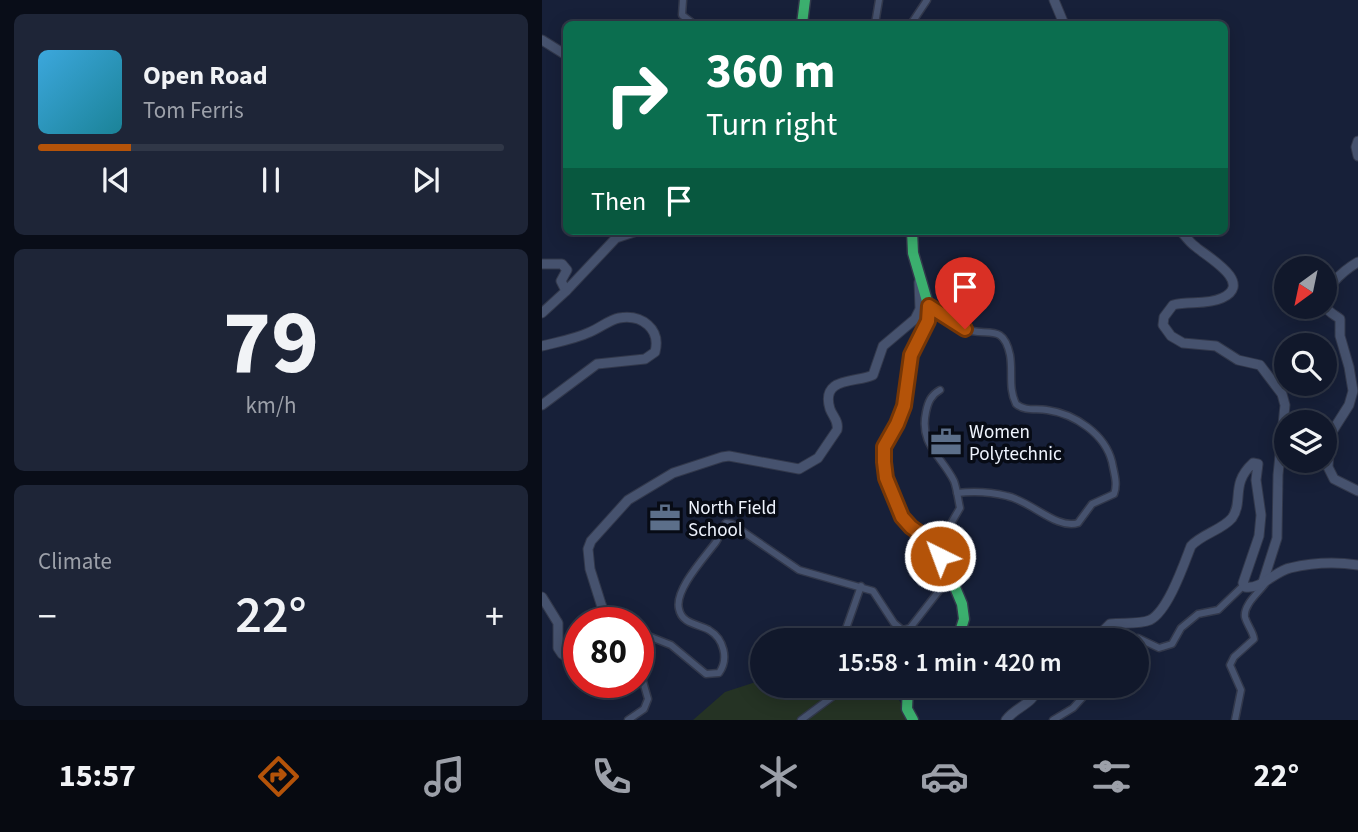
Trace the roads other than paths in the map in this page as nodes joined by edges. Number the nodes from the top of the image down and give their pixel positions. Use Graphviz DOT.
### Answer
graph roads {
  1 [pos="683,0"];
  2 [pos="805,0"];
  3 [pos="879,0"];
  4 [pos="927,0"];
  5 [pos="1054,0"];
  6 [pos="690,21"];
  7 [pos="802,21"];
  8 [pos="876,21"];
  9 [pos="913,21"];
  10 [pos="1064,21"];
  11 [pos="542,40"];
  12 [pos="563,53"];
  13 [pos="1358,141"];
  14 [pos="1358,156"];
  15 [pos="625,235"];
  16 [pos="912,235"];
  17 [pos="1185,235"];
  18 [pos="1358,262"];
  19 [pos="542,264"];
  20 [pos="919,275"];
  21 [pos="566,292"];
  22 [pos="929,306"];
  23 [pos="542,313"];
  24 [pos="542,346"];
  25 [pos="940,390"];
  26 [pos="542,405"];
  27 [pos="1358,491"];
  28 [pos="957,493"];
  29 [pos="936,549"];
  30 [pos="1358,565"];
  31 [pos="949,573"];
  32 [pos="1267,580"];
  33 [pos="1244,584"];
  34 [pos="861,586"];
  35 [pos="542,597"];
  36 [pos="602,607"];
  37 [pos="846,628"];
  38 [pos="961,628"];
  39 [pos="1106,628"];
  40 [pos="654,638"];
  41 [pos="1149,643"];
  42 [pos="563,655"];
  43 [pos="648,698"];
  44 [pos="831,698"];
  45 [pos="907,698"];
  46 [pos="1034,698"];
  47 [pos="1082,698"];
  48 [pos="628,720"];
  49 [pos="801,720"];
  50 [pos="913,720"];
  51 [pos="1006,720"];
  52 [pos="1053,720"];
  53 [pos="1235,720"];
  1 -- 6 [label="street"];
  2 -- 7 [label="highway"];
  3 -- 8 [label="street"];
  4 -- 9 [label="street"];
  5 -- 10 [label="street"];
  11 -- 12 [label="street"];
  13 -- 14 [label="street"];
  15 -- 21 [label="street"];
  16 -- 20 [label="highway"];
  17 -- 32 [label="street"];
  18 -- 27 [label="street"];
  19 -- 21 [label="street"];
  20 -- 22 [label="highway"];
  20 -- 36 [label="street"];
  21 -- 23 [label="street"];
  22 -- 28 [label="street"];
  22 -- 29 [label="highway"];
  24 -- 26 [label="street"];
  25 -- 28 [label="street"];
  28 -- 29 [label="street"];
  29 -- 31 [label="highway"];
  30 -- 32 [label="street"];
  31 -- 34 [label="street"];
  31 -- 38 [label="highway"];
  32 -- 33 [label="street"];
  32 -- 53 [label="street"];
  33 -- 39 [label="street"];
  33 -- 41 [label="street"];
  34 -- 37 [label="street"];
  34 -- 40 [label="street"];
  35 -- 42 [label="street"];
  43 -- 48 [label="street"];
  44 -- 49 [label="street"];
  45 -- 50 [label="highway"];
  46 -- 51 [label="street"];
  47 -- 52 [label="street"];
}
